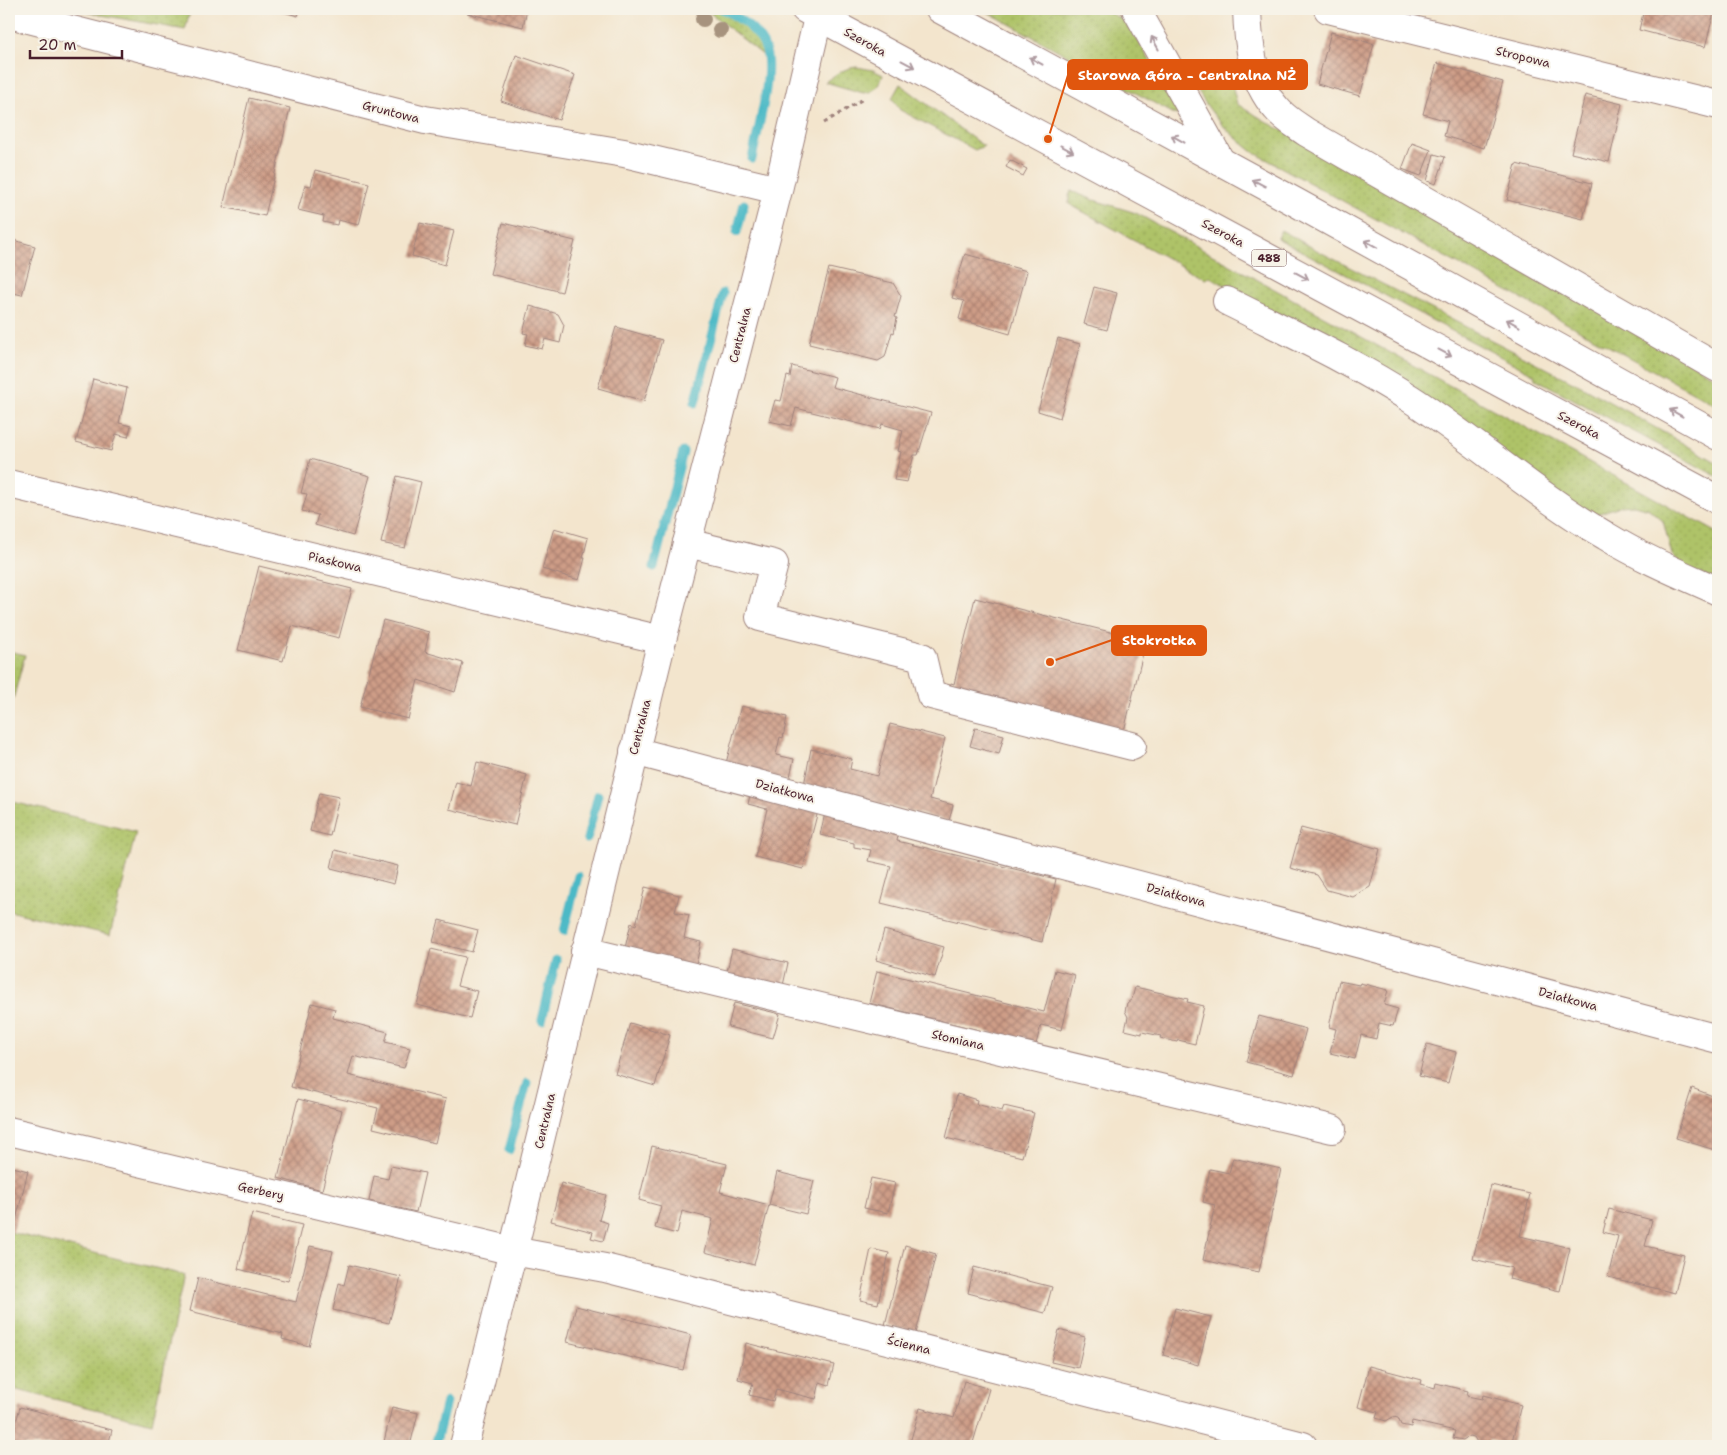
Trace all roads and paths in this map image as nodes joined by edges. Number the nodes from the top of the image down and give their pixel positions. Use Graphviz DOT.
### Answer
graph roads {
  1 [pos="940,9"];
  2 [pos="1136,9"];
  3 [pos="1247,9"];
  4 [pos="1328,9"];
  5 [pos="815,11"];
  6 [pos="9,14"];
  7 [pos="863,99"];
  8 [pos="1718,105"];
  9 [pos="816,127"];
  10 [pos="1221,162"];
  11 [pos="778,190"];
  12 [pos="1227,301"];
  13 [pos="1718,368"];
  14 [pos="1718,436"];
  15 [pos="9,484"];
  16 [pos="1718,500"];
  17 [pos="687,543"];
  18 [pos="1718,590"];
  19 [pos="662,640"];
  20 [pos="1132,746"];
  21 [pos="634,751"];
  22 [pos="585,951"];
  23 [pos="1718,1039"];
  24 [pos="1332,1129"];
  25 [pos="9,1131"];
  26 [pos="513,1251"];
  27 [pos="464,1446"];
  28 [pos="1303,1446"];
  10 -- 1 [label="street, one-way"];
  10 -- 2 [label="street, one-way"];
  3 -- 13 [label="street"];
  4 -- 8 [label="street, Stropowa"];
  5 -- 11 [label="street, Centralna"];
  5 -- 16 [label="street, Szeroka / 488, one-way"];
  6 -- 11 [label="street, Gruntowa"];
  7 -- 9 [label="path"];
  14 -- 10 [label="street, one-way"];
  11 -- 17 [label="street, Centralna"];
  12 -- 18 [label="street"];
  15 -- 19 [label="street, Piaskowa"];
  17 -- 19 [label="street, Centralna"];
  17 -- 20 [label="street"];
  19 -- 21 [label="street, Centralna"];
  21 -- 22 [label="street, Centralna"];
  21 -- 23 [label="street, Działkowa"];
  22 -- 24 [label="street, Słomiana"];
  22 -- 26 [label="street, Centralna"];
  25 -- 26 [label="street, Gerbery"];
  26 -- 27 [label="street, Centralna"];
  26 -- 28 [label="street, Ścienna"];
}
